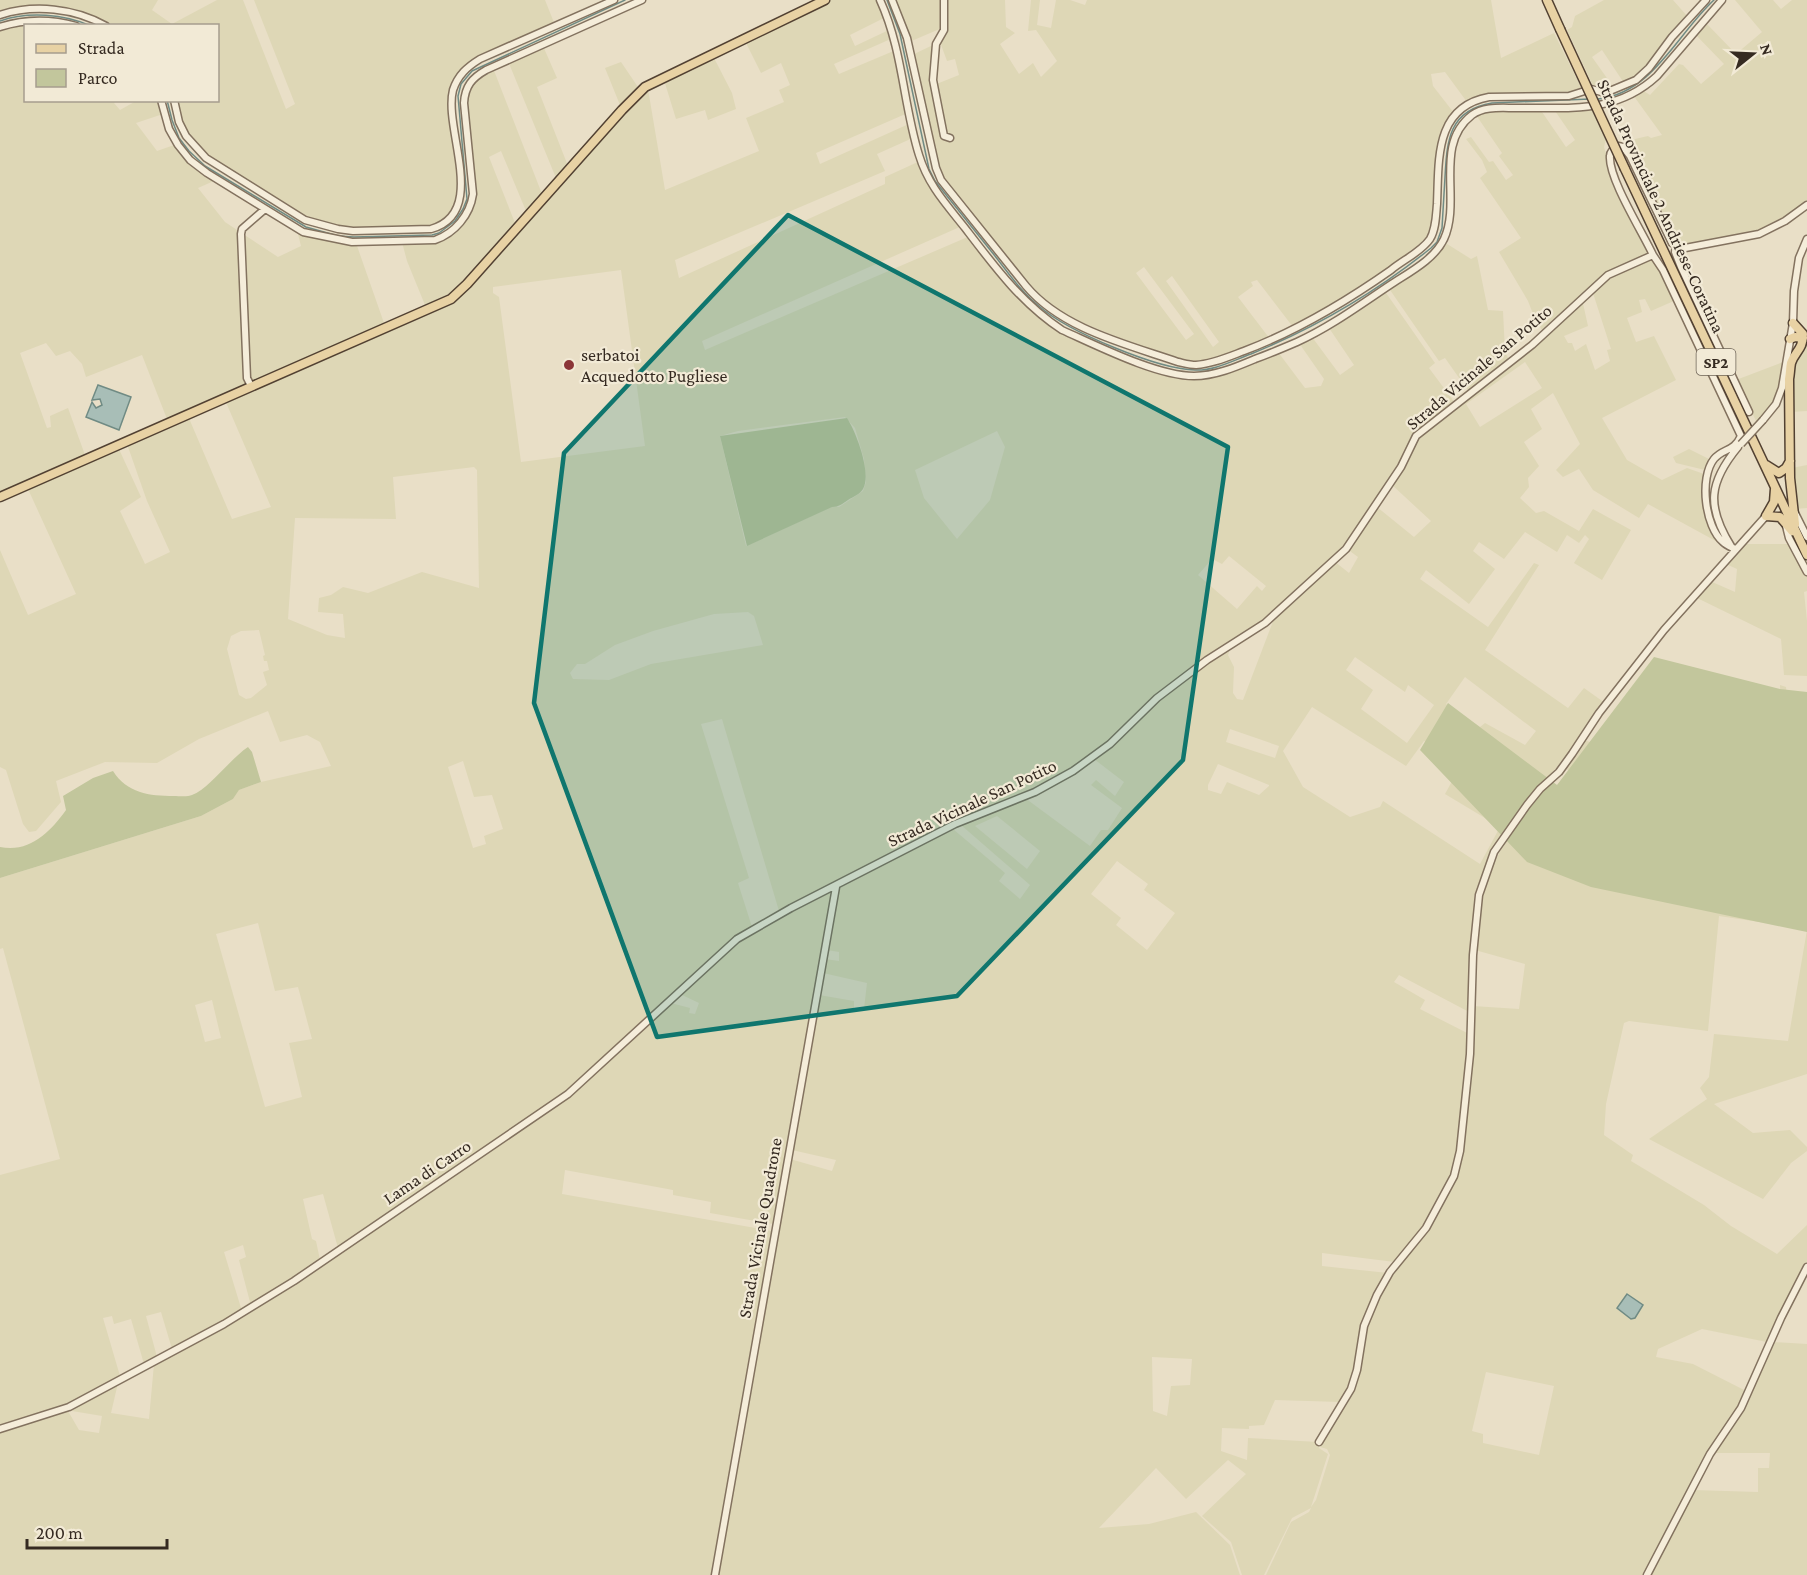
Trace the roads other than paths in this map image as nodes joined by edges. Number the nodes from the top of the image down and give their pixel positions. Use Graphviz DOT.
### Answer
graph roads {
  1 [pos="614,0"];
  2 [pos="642,0"];
  3 [pos="825,0"];
  4 [pos="880,0"];
  5 [pos="892,0"];
  6 [pos="944,0"];
  7 [pos="1546,0"];
  8 [pos="1707,0"];
  9 [pos="1722,0"];
  10 [pos="0,15"];
  11 [pos="578,16"];
  12 [pos="63,24"];
  13 [pos="102,24"];
  14 [pos="1,25"];
  15 [pos="583,27"];
  16 [pos="1674,35"];
  17 [pos="1683,44"];
  18 [pos="457,81"];
  19 [pos="468,86"];
  20 [pos="1544,96"];
  21 [pos="162,102"];
  22 [pos="174,102"];
  23 [pos="1544,107"];
  24 [pos="922,109"];
  25 [pos="910,111"];
  26 [pos="950,138"];
  27 [pos="1440,159"];
  28 [pos="1450,160"];
  29 [pos="1807,205"];
  30 [pos="284,207"];
  31 [pos="265,209"];
  32 [pos="278,217"];
  33 [pos="442,225"];
  34 [pos="448,234"];
  35 [pos="988,238"];
  36 [pos="1807,239"];
  37 [pos="979,246"];
  38 [pos="1676,247"];
  39 [pos="1653,255"];
  40 [pos="1396,266"];
  41 [pos="1403,276"];
  42 [pos="1793,323"];
  43 [pos="1293,330"];
  44 [pos="1803,338"];
  45 [pos="1790,339"];
  46 [pos="1299,342"];
  47 [pos="1164,357"];
  48 [pos="1159,370"];
  49 [pos="251,386"];
  50 [pos="1749,412"];
  51 [pos="1790,461"];
  52 [pos="1763,462"];
  53 [pos="1774,487"];
  54 [pos="0,497"];
  55 [pos="1766,516"];
  56 [pos="1785,523"];
  57 [pos="1801,537"];
  58 [pos="1733,548"];
  59 [pos="1807,555"];
  60 [pos="1807,572"];
  61 [pos="836,887"];
  62 [pos="1807,1267"];
  63 [pos="0,1429"];
  64 [pos="1319,1443"];
  65 [pos="715,1575"];
  66 [pos="1647,1575"];
  1 -- 11 [label="street"];
  2 -- 15 [label="street"];
  3 -- 49 [label="main road"];
  4 -- 25 [label="street"];
  5 -- 24 [label="street"];
  6 -- 26 [label="street"];
  7 -- 52 [label="main road, Strada Provinciale 2 Andriese-Coratina / SP2, bridge"];
  8 -- 16 [label="street"];
  9 -- 17 [label="street"];
  10 -- 13 [label="street"];
  11 -- 15 [label="street"];
  11 -- 18 [label="street"];
  12 -- 14 [label="street"];
  15 -- 19 [label="street"];
  16 -- 17 [label="street"];
  16 -- 20 [label="street"];
  17 -- 23 [label="street"];
  18 -- 19 [label="street"];
  18 -- 33 [label="street"];
  19 -- 34 [label="street"];
  20 -- 23 [label="street"];
  20 -- 27 [label="street"];
  21 -- 31 [label="street"];
  22 -- 30 [label="street"];
  23 -- 28 [label="street"];
  24 -- 25 [label="street"];
  24 -- 35 [label="street"];
  25 -- 37 [label="street"];
  27 -- 28 [label="street"];
  27 -- 40 [label="street"];
  28 -- 41 [label="street"];
  29 -- 38 [label="street"];
  30 -- 32 [label="street"];
  30 -- 33 [label="street"];
  31 -- 32 [label="street"];
  31 -- 49 [label="street"];
  32 -- 34 [label="street"];
  33 -- 34 [label="street"];
  35 -- 37 [label="street"];
  35 -- 47 [label="street"];
  36 -- 42 [label="street"];
  37 -- 48 [label="street"];
  38 -- 39 [label="street"];
  38 -- 50 [label="street"];
  39 -- 58 [label="street"];
  39 -- 61 [label="street, Strada Vicinale San Potito"];
  40 -- 41 [label="street"];
  40 -- 43 [label="street"];
  41 -- 46 [label="street"];
  42 -- 44 [label="main road"];
  42 -- 45 [label="street"];
  43 -- 46 [label="street"];
  43 -- 47 [label="street"];
  44 -- 45 [label="main road"];
  44 -- 51 [label="main road"];
  45 -- 58 [label="street, bridge"];
  46 -- 48 [label="street"];
  47 -- 48 [label="street"];
  49 -- 54 [label="main road"];
  51 -- 52 [label="main road"];
  51 -- 57 [label="main road"];
  52 -- 53 [label="main road, Strada Provinciale 2 Andriese-Coratina / SP2"];
  53 -- 55 [label="main road"];
  53 -- 57 [label="main road, Strada Provinciale 2 Andriese-Coratina / SP2"];
  55 -- 56 [label="main road"];
  55 -- 58 [label="street"];
  56 -- 57 [label="main road"];
  56 -- 60 [label="street"];
  57 -- 59 [label="main road, Strada Provinciale 2 Andriese-Coratina / SP2"];
  58 -- 64 [label="street"];
  61 -- 63 [label="street, Lama di Carro"];
  61 -- 65 [label="street, Strada Vicinale Quadrone"];
  62 -- 66 [label="street"];
}
